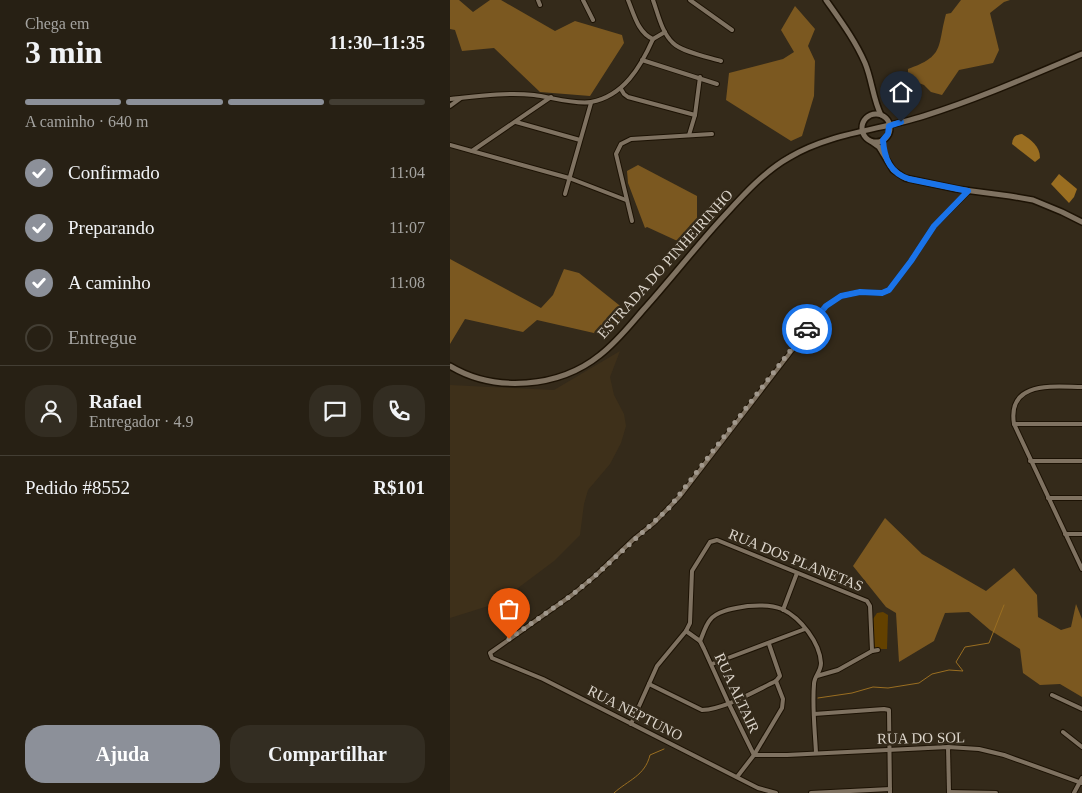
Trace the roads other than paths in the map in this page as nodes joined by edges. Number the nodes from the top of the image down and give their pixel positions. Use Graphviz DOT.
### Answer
graph roads {
  1 [pos="538,0"];
  2 [pos="583,0"];
  3 [pos="628,0"];
  4 [pos="653,0"];
  5 [pos="690,0"];
  6 [pos="826,0"];
  7 [pos="540,5"];
  8 [pos="593,20"];
  9 [pos="732,30"];
  10 [pos="665,32"];
  11 [pos="653,39"];
  12 [pos="1082,54"];
  13 [pos="642,60"];
  14 [pos="721,61"];
  15 [pos="700,77"];
  16 [pos="717,84"];
  17 [pos="621,89"];
  18 [pos="463,97"];
  19 [pos="551,97"];
  20 [pos="450,99"];
  21 [pos="591,102"];
  22 [pos="875,102"];
  23 [pos="450,106"];
  24 [pos="695,116"];
  25 [pos="868,116"];
  26 [pos="881,116"];
  27 [pos="516,122"];
  28 [pos="889,126"];
  29 [pos="862,132"];
  30 [pos="712,134"];
  31 [pos="688,136"];
  32 [pos="580,140"];
  33 [pos="883,140"];
  34 [pos="872,142"];
  35 [pos="450,145"];
  36 [pos="472,151"];
  37 [pos="885,156"];
  38 [pos="569,178"];
  39 [pos="968,191"];
  40 [pos="565,194"];
  41 [pos="626,200"];
  42 [pos="632,221"];
  43 [pos="1082,222"];
  44 [pos="450,366"];
  45 [pos="1082,387"];
  46 [pos="1014,424"];
  47 [pos="1082,424"];
  48 [pos="1030,460"];
  49 [pos="1082,461"];
  50 [pos="1048,498"];
  51 [pos="1082,498"];
  52 [pos="1065,534"];
  53 [pos="1082,534"];
  54 [pos="1082,569"];
  55 [pos="797,574"];
  56 [pos="783,610"];
  57 [pos="806,629"];
  58 [pos="686,631"];
  59 [pos="700,641"];
  60 [pos="769,644"];
  61 [pos="878,650"];
  62 [pos="872,651"];
  63 [pos="712,664"];
  64 [pos="817,676"];
  65 [pos="776,682"];
  66 [pos="648,684"];
  67 [pos="1052,695"];
  68 [pos="728,702"];
  69 [pos="1082,709"];
  70 [pos="814,714"];
  71 [pos="631,724"];
  72 [pos="1063,732"];
  73 [pos="948,747"];
  74 [pos="1082,747"];
  75 [pos="890,750"];
  76 [pos="816,753"];
  77 [pos="754,755"];
  78 [pos="737,777"];
  79 [pos="1081,781"];
  80 [pos="757,791"];
  81 [pos="890,791"];
  82 [pos="949,792"];
  83 [pos="776,793"];
  84 [pos="811,793"];
  85 [pos="996,793"];
  86 [pos="1074,793"];
  1 -- 7 [label="street"];
  2 -- 8 [label="street"];
  3 -- 11 [label="street"];
  4 -- 10 [label="street"];
  5 -- 9 [label="street"];
  6 -- 22 [label="main road"];
  10 -- 11 [label="street"];
  10 -- 14 [label="street"];
  11 -- 13 [label="street"];
  12 -- 28 [label="main road, ESTRADA DO PINHEIRINHO"];
  13 -- 15 [label="street"];
  13 -- 17 [label="street"];
  15 -- 16 [label="street"];
  15 -- 24 [label="street"];
  17 -- 21 [label="street"];
  17 -- 24 [label="street"];
  18 -- 19 [label="street"];
  18 -- 20 [label="street"];
  18 -- 23 [label="street"];
  19 -- 21 [label="street"];
  19 -- 27 [label="street"];
  21 -- 32 [label="street"];
  22 -- 25 [label="main road"];
  22 -- 26 [label="main road"];
  24 -- 31 [label="street"];
  25 -- 26 [label="main road"];
  25 -- 29 [label="main road"];
  26 -- 28 [label="main road"];
  27 -- 32 [label="street"];
  27 -- 36 [label="street"];
  28 -- 29 [label="main road, ESTRADA DO PINHEIRINHO"];
  28 -- 33 [label="main road"];
  29 -- 34 [label="main road"];
  29 -- 44 [label="main road, ESTRADA DO PINHEIRINHO"];
  30 -- 31 [label="street"];
  31 -- 41 [label="street"];
  32 -- 38 [label="street"];
  33 -- 34 [label="main road"];
  33 -- 37 [label="main road"];
  34 -- 37 [label="main road"];
  35 -- 36 [label="street"];
  36 -- 38 [label="street"];
  37 -- 39 [label="main road"];
  38 -- 40 [label="street"];
  38 -- 41 [label="street"];
  39 -- 43 [label="main road"];
  39 -- 71 [label="street, RUA NEPTUNO"];
  41 -- 42 [label="street"];
  45 -- 46 [label="street"];
  46 -- 47 [label="street"];
  46 -- 48 [label="street"];
  48 -- 49 [label="street"];
  48 -- 50 [label="street"];
  50 -- 51 [label="street"];
  50 -- 52 [label="street"];
  52 -- 53 [label="street"];
  52 -- 54 [label="street"];
  55 -- 56 [label="street"];
  55 -- 58 [label="street, RUA DOS PLANETAS"];
  55 -- 62 [label="street, RUA DOS PLANETAS"];
  56 -- 57 [label="street"];
  56 -- 59 [label="street"];
  57 -- 60 [label="street"];
  57 -- 64 [label="street"];
  58 -- 59 [label="street"];
  58 -- 66 [label="street"];
  59 -- 63 [label="street, RUA ALTAIR"];
  60 -- 63 [label="street"];
  60 -- 65 [label="street"];
  61 -- 62 [label="street"];
  62 -- 64 [label="street"];
  63 -- 68 [label="street, RUA ALTAIR"];
  64 -- 70 [label="street"];
  65 -- 68 [label="street"];
  65 -- 77 [label="street"];
  66 -- 68 [label="street"];
  66 -- 71 [label="street"];
  67 -- 69 [label="street"];
  68 -- 77 [label="street, RUA ALTAIR"];
  70 -- 75 [label="street"];
  70 -- 76 [label="street"];
  71 -- 78 [label="street, RUA NEPTUNO"];
  72 -- 74 [label="street"];
  73 -- 75 [label="street, RUA DO SOL"];
  73 -- 79 [label="street, RUA DO SOL"];
  73 -- 82 [label="street"];
  75 -- 76 [label="street, RUA DO SOL"];
  75 -- 81 [label="street"];
  76 -- 77 [label="street, RUA DO SOL"];
  77 -- 78 [label="street"];
  78 -- 80 [label="street, RUA NEPTUNO"];
  79 -- 86 [label="street"];
  80 -- 83 [label="street, RUA NEPTUNO"];
  81 -- 84 [label="street"];
  82 -- 85 [label="street"];
}
